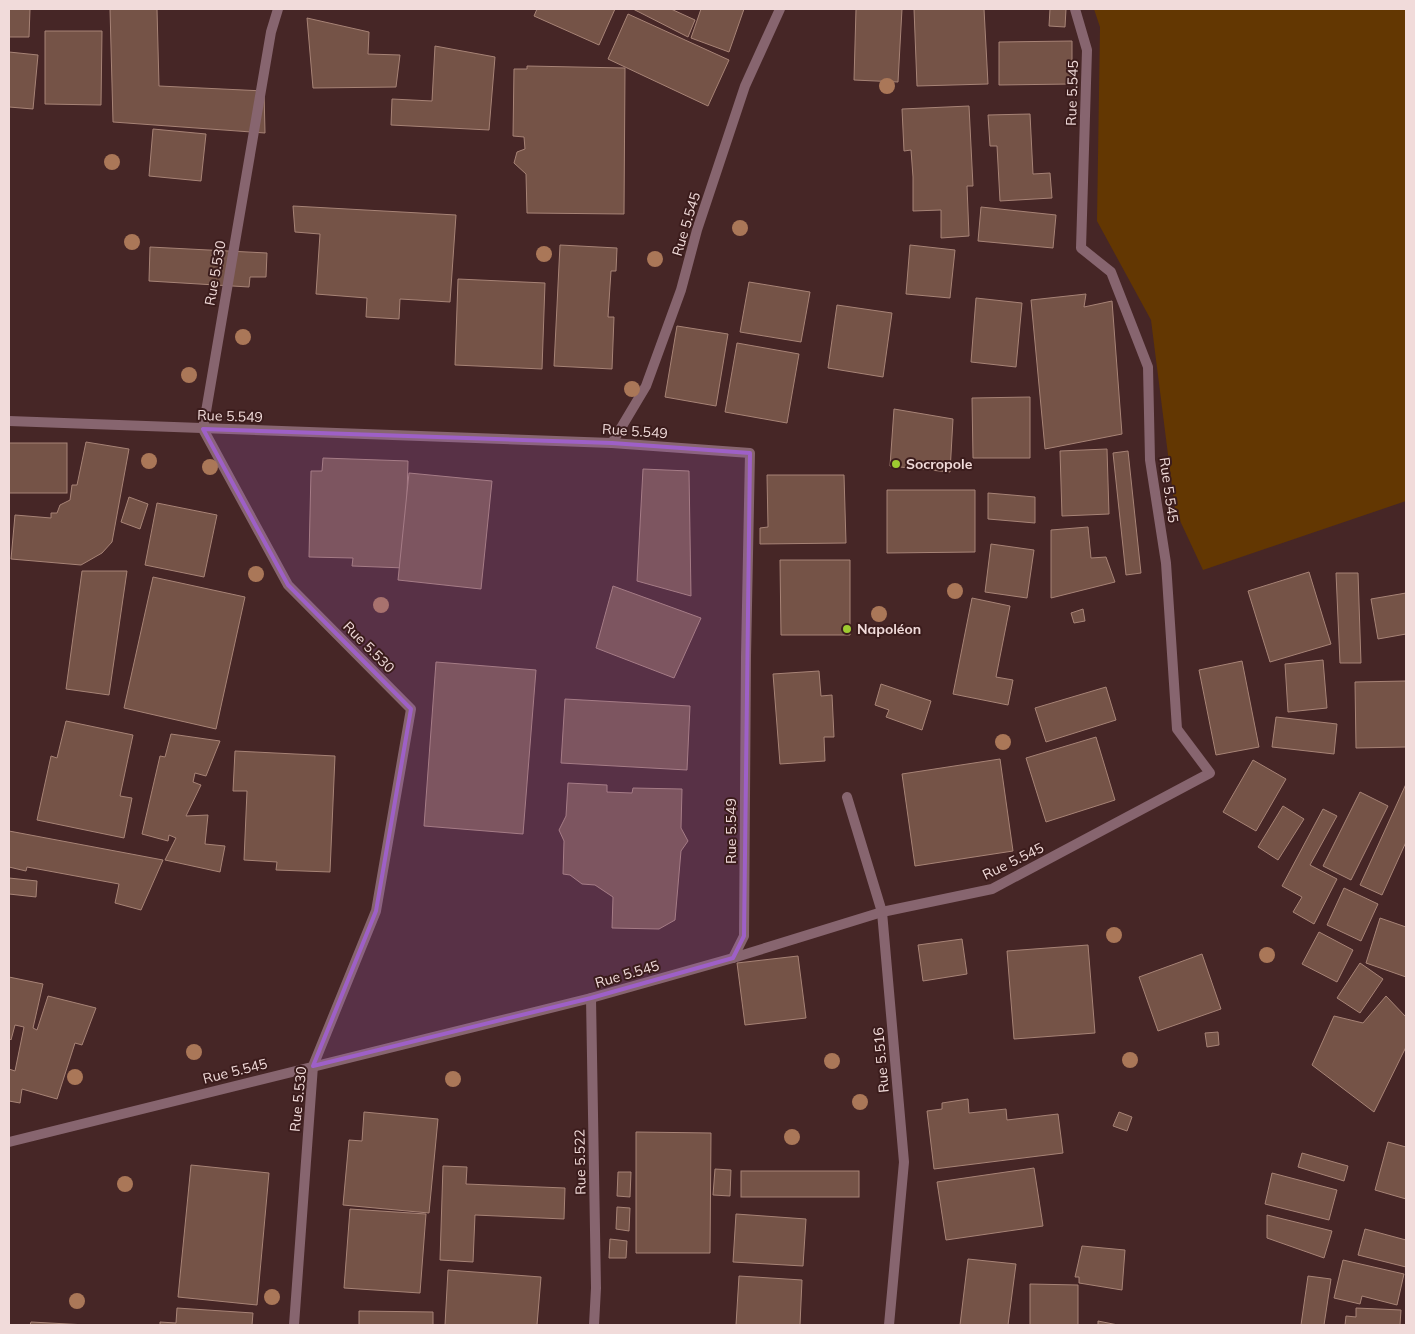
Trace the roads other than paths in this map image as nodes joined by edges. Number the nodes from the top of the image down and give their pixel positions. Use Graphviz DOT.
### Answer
graph roads {
  1 [pos="278,9"];
  2 [pos="780,9"];
  3 [pos="1075,9"];
  4 [pos="9,420"];
  5 [pos="203,429"];
  6 [pos="612,442"];
  7 [pos="847,797"];
  8 [pos="882,912"];
  9 [pos="733,958"];
  10 [pos="591,998"];
  11 [pos="313,1066"];
  12 [pos="9,1142"];
  13 [pos="294,1325"];
  14 [pos="594,1325"];
  15 [pos="889,1325"];
  1 -- 5 [label="street, Rue 5.530"];
  2 -- 6 [label="street, Rue 5.545"];
  3 -- 8 [label="street, Rue 5.545"];
  4 -- 5 [label="street, Rue 5.549"];
  5 -- 6 [label="street, Rue 5.549"];
  5 -- 11 [label="street, Rue 5.530"];
  6 -- 9 [label="street, Rue 5.549"];
  7 -- 8 [label="street, Rue 5.516"];
  8 -- 9 [label="street, Rue 5.545"];
  8 -- 15 [label="street, Rue 5.516"];
  9 -- 10 [label="street, Rue 5.545"];
  10 -- 11 [label="street, Rue 5.545"];
  10 -- 14 [label="street, Rue 5.522"];
  11 -- 12 [label="street, Rue 5.545"];
  11 -- 13 [label="street, Rue 5.530"];
}
